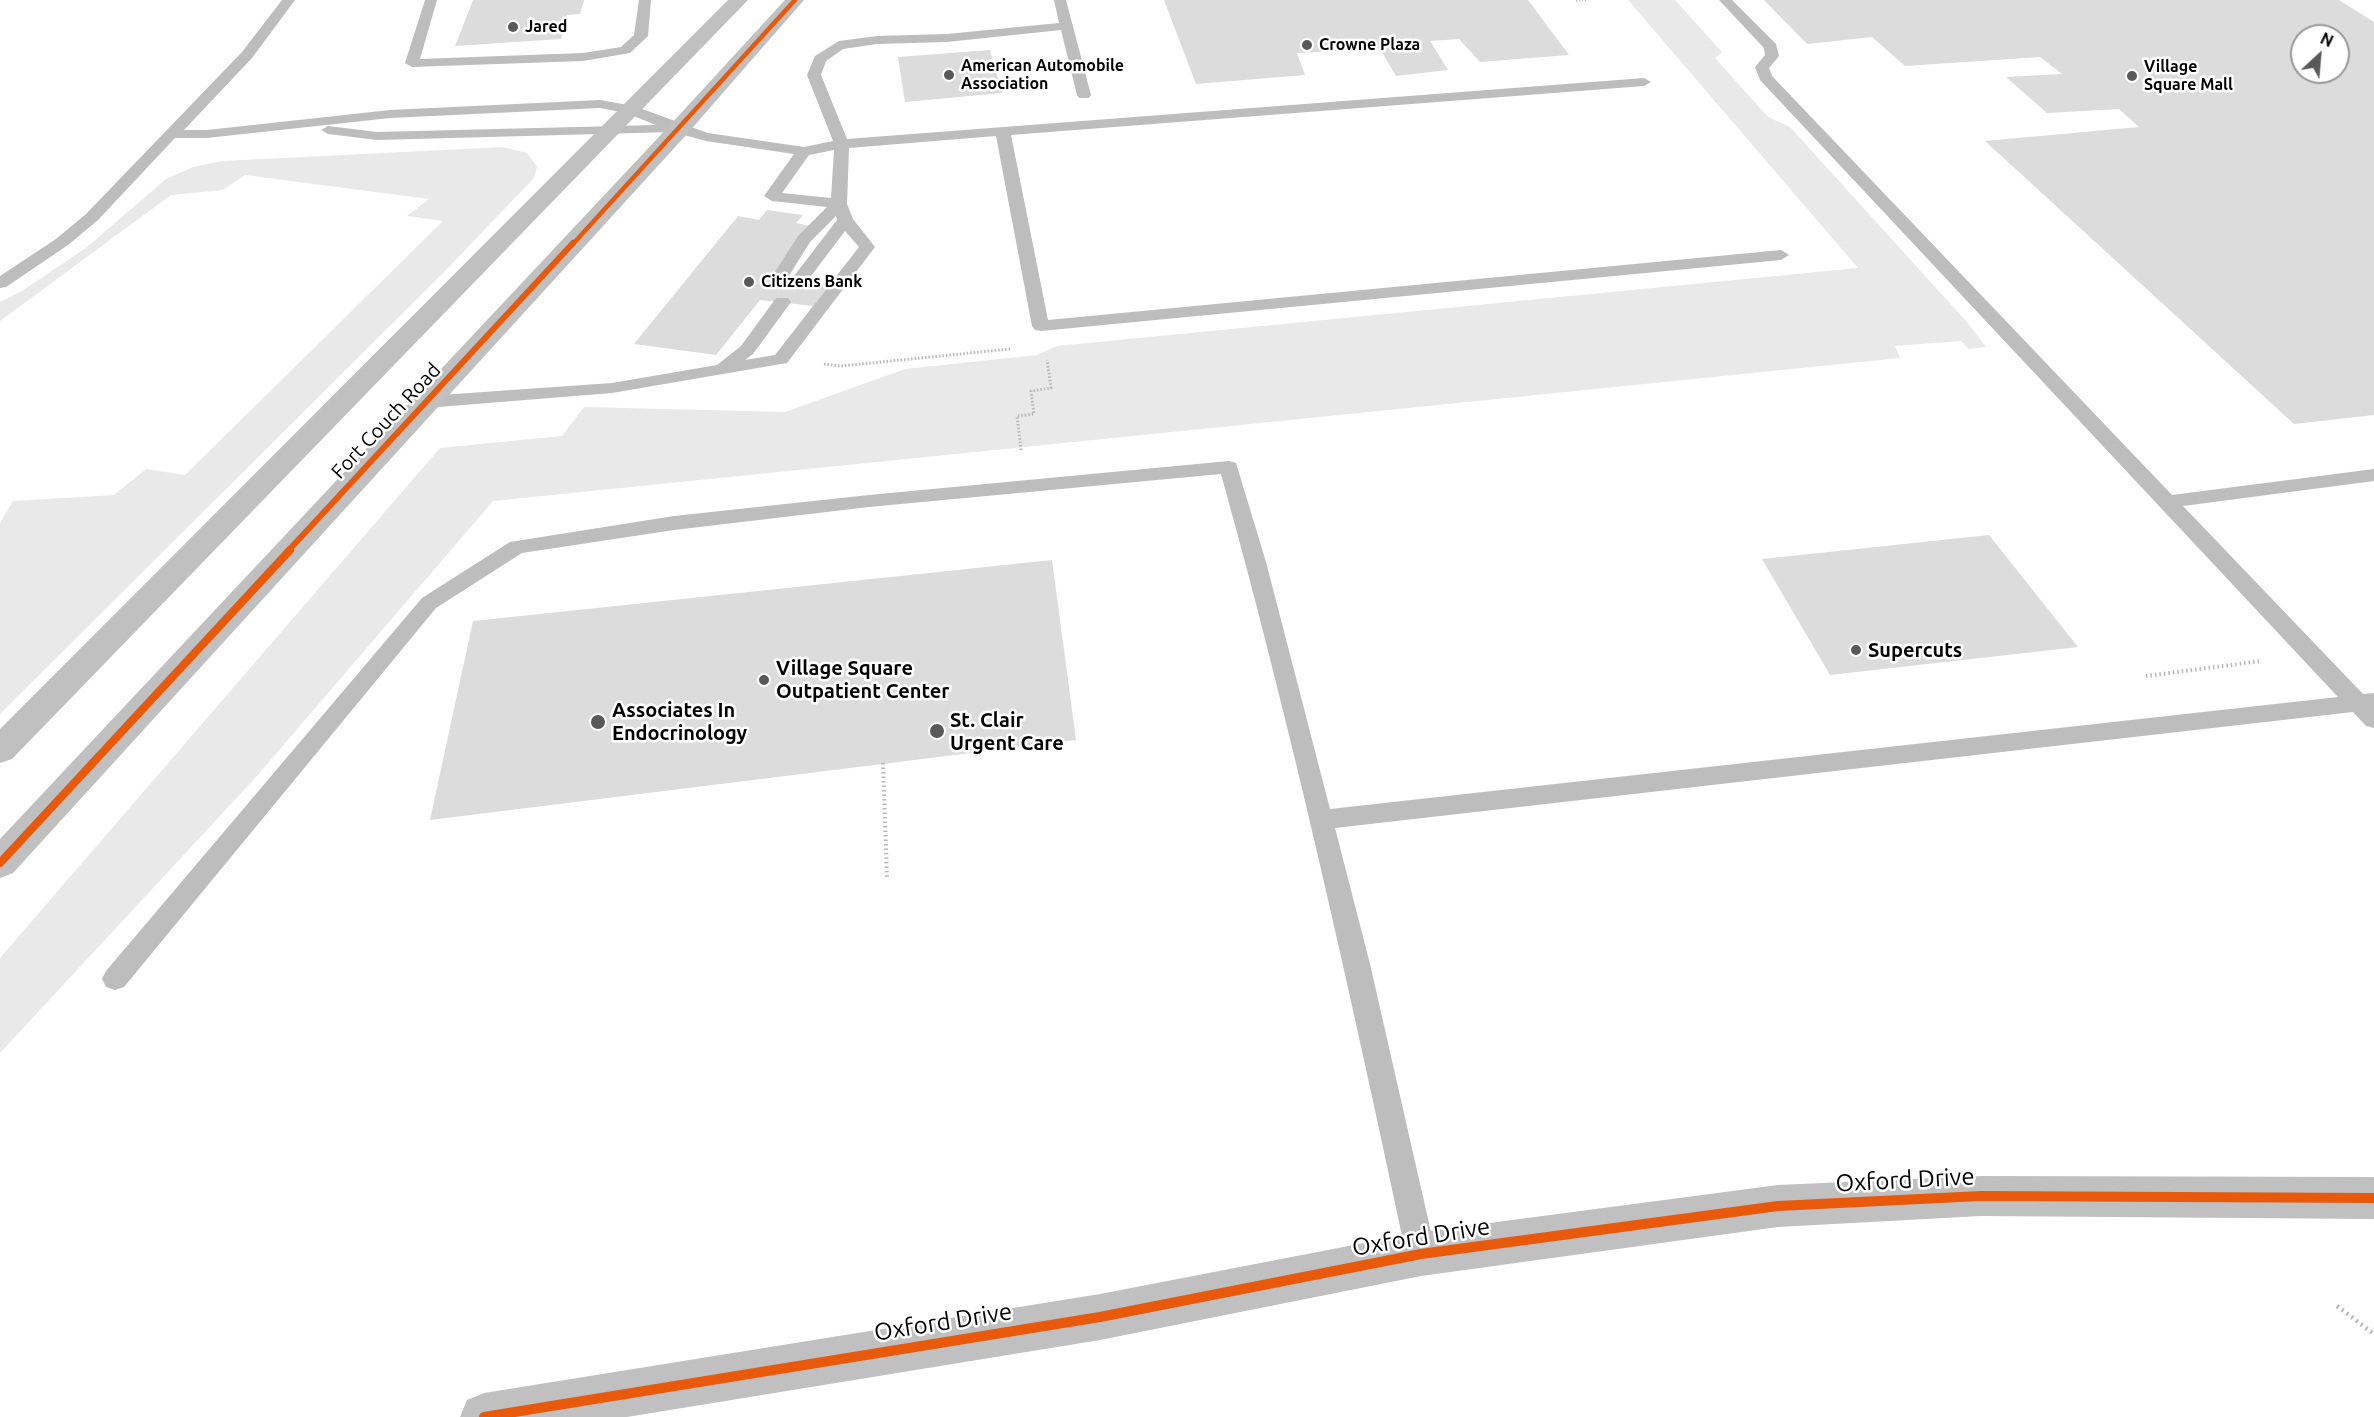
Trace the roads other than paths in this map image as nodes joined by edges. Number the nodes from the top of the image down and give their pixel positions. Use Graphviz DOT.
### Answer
graph roads {
  1 [pos="290,0"];
  2 [pos="431,0"];
  3 [pos="645,0"];
  4 [pos="739,0"];
  5 [pos="795,0"];
  6 [pos="1060,0"];
  7 [pos="1725,0"];
  8 [pos="1066,26"];
  9 [pos="1644,82"];
  10 [pos="1084,95"];
  11 [pos="629,109"];
  12 [pos="291,126"];
  13 [pos="679,129"];
  14 [pos="610,130"];
  15 [pos="1003,133"];
  16 [pos="170,134"];
  17 [pos="842,144"];
  18 [pos="804,151"];
  19 [pos="842,212"];
  20 [pos="1781,255"];
  21 [pos="779,278"];
  22 [pos="799,280"];
  23 [pos="0,283"];
  24 [pos="764,300"];
  25 [pos="782,302"];
  26 [pos="720,370"];
  27 [pos="426,402"];
  28 [pos="2374,476"];
  29 [pos="2166,501"];
  30 [pos="2369,708"];
  31 [pos="0,750"];
  32 [pos="1320,820"];
  33 [pos="0,863"];
  34 [pos="115,979"];
  35 [pos="2374,1198"];
  36 [pos="1421,1254"];
  37 [pos="484,1417"];
  1 -- 16 [label="lane"];
  2 -- 3 [label="lane"];
  4 -- 11 [label="street"];
  5 -- 13 [label="street, Fort Couch Road"];
  6 -- 8 [label="lane"];
  7 -- 29 [label="lane"];
  8 -- 10 [label="lane"];
  8 -- 17 [label="lane"];
  9 -- 15 [label="lane"];
  11 -- 12 [label="lane"];
  11 -- 13 [label="lane"];
  11 -- 14 [label="street"];
  12 -- 14 [label="lane"];
  12 -- 16 [label="lane"];
  13 -- 14 [label="lane"];
  13 -- 18 [label="lane"];
  13 -- 27 [label="street, Fort Couch Road"];
  14 -- 31 [label="street"];
  15 -- 17 [label="lane"];
  15 -- 20 [label="lane"];
  16 -- 23 [label="lane"];
  17 -- 18 [label="lane"];
  17 -- 19 [label="lane"];
  18 -- 19 [label="lane"];
  19 -- 21 [label="lane"];
  19 -- 22 [label="lane"];
  19 -- 26 [label="lane"];
  24 -- 26 [label="lane"];
  25 -- 26 [label="lane"];
  26 -- 27 [label="lane"];
  27 -- 33 [label="street, Fort Couch Road"];
  28 -- 29 [label="lane"];
  29 -- 30 [label="lane"];
  30 -- 32 [label="lane"];
  32 -- 34 [label="lane"];
  32 -- 36 [label="lane"];
  35 -- 36 [label="street, Oxford Drive"];
  36 -- 37 [label="street, Oxford Drive"];
}
